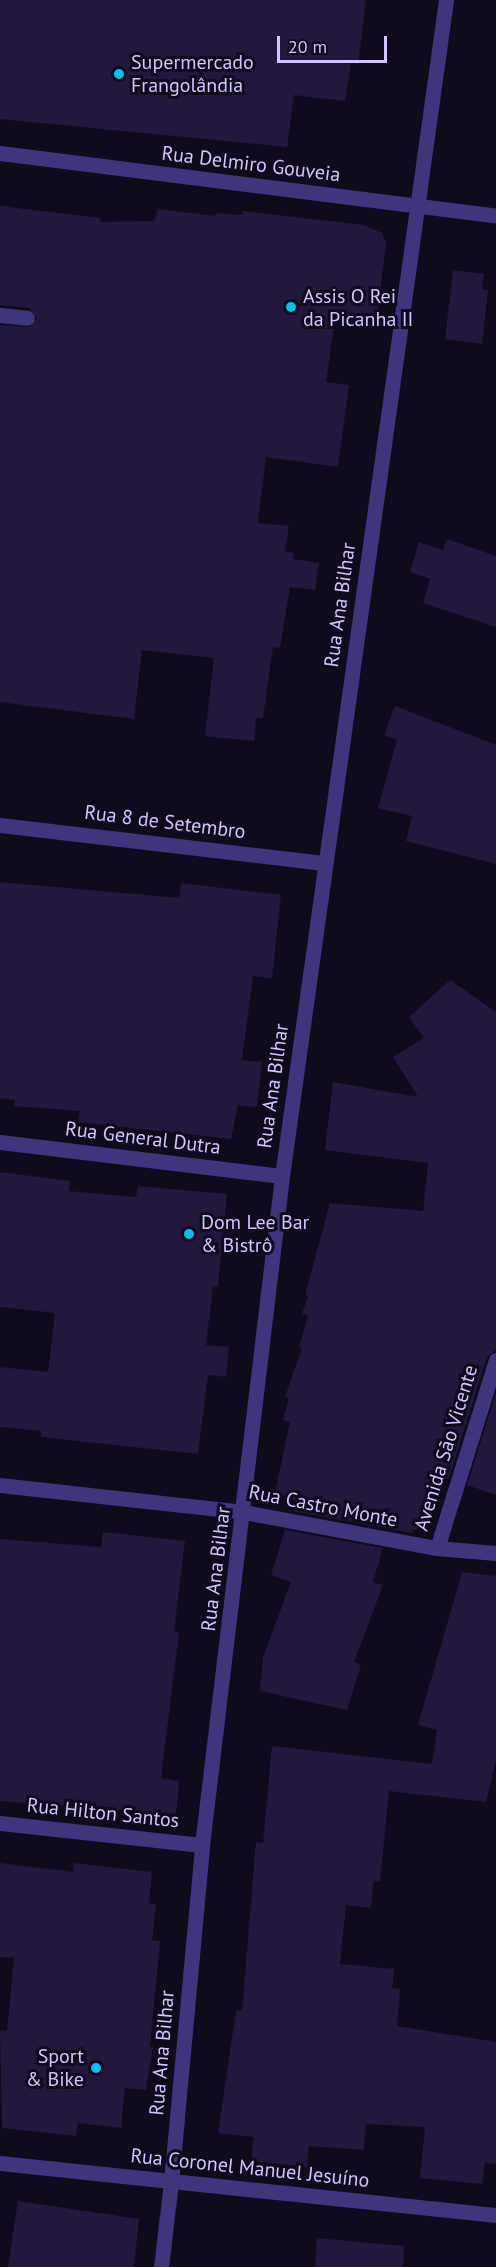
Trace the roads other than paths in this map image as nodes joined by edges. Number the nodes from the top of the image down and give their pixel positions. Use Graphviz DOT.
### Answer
graph roads {
  1 [pos="446,0"];
  2 [pos="0,153"];
  3 [pos="417,208"];
  4 [pos="496,216"];
  5 [pos="0,315"];
  6 [pos="27,318"];
  7 [pos="0,825"];
  8 [pos="324,863"];
  9 [pos="0,1142"];
  10 [pos="282,1176"];
  11 [pos="496,1360"];
  12 [pos="0,1485"];
  13 [pos="244,1512"];
  14 [pos="437,1548"];
  15 [pos="496,1553"];
  16 [pos="0,1823"];
  17 [pos="202,1845"];
  18 [pos="0,2163"];
  19 [pos="171,2182"];
  20 [pos="496,2215"];
  21 [pos="161,2267"];
  1 -- 3 [label="street, Rua Ana Bilhar"];
  2 -- 3 [label="street, Rua Delmiro Gouveia"];
  3 -- 4 [label="street, Rua Delmiro Gouveia"];
  3 -- 8 [label="street, Rua Ana Bilhar"];
  5 -- 6 [label="street"];
  7 -- 8 [label="street, Rua 8 de Setembro"];
  8 -- 10 [label="street, Rua Ana Bilhar"];
  9 -- 10 [label="street, Rua General Dutra"];
  10 -- 13 [label="street, Rua Ana Bilhar"];
  11 -- 14 [label="street, Avenida São Vicente"];
  12 -- 13 [label="street, Rua Castro Monte"];
  13 -- 14 [label="street, Rua Castro Monte"];
  13 -- 17 [label="street, Rua Ana Bilhar"];
  14 -- 15 [label="street, Rua Castro Monte"];
  16 -- 17 [label="street, Rua Hilton Santos"];
  17 -- 19 [label="street, Rua Ana Bilhar"];
  18 -- 19 [label="street, Rua Coronel Manuel Jesuíno"];
  19 -- 20 [label="street, Rua Coronel Manuel Jesuíno"];
  19 -- 21 [label="street, Rua Ana Bilhar"];
}
